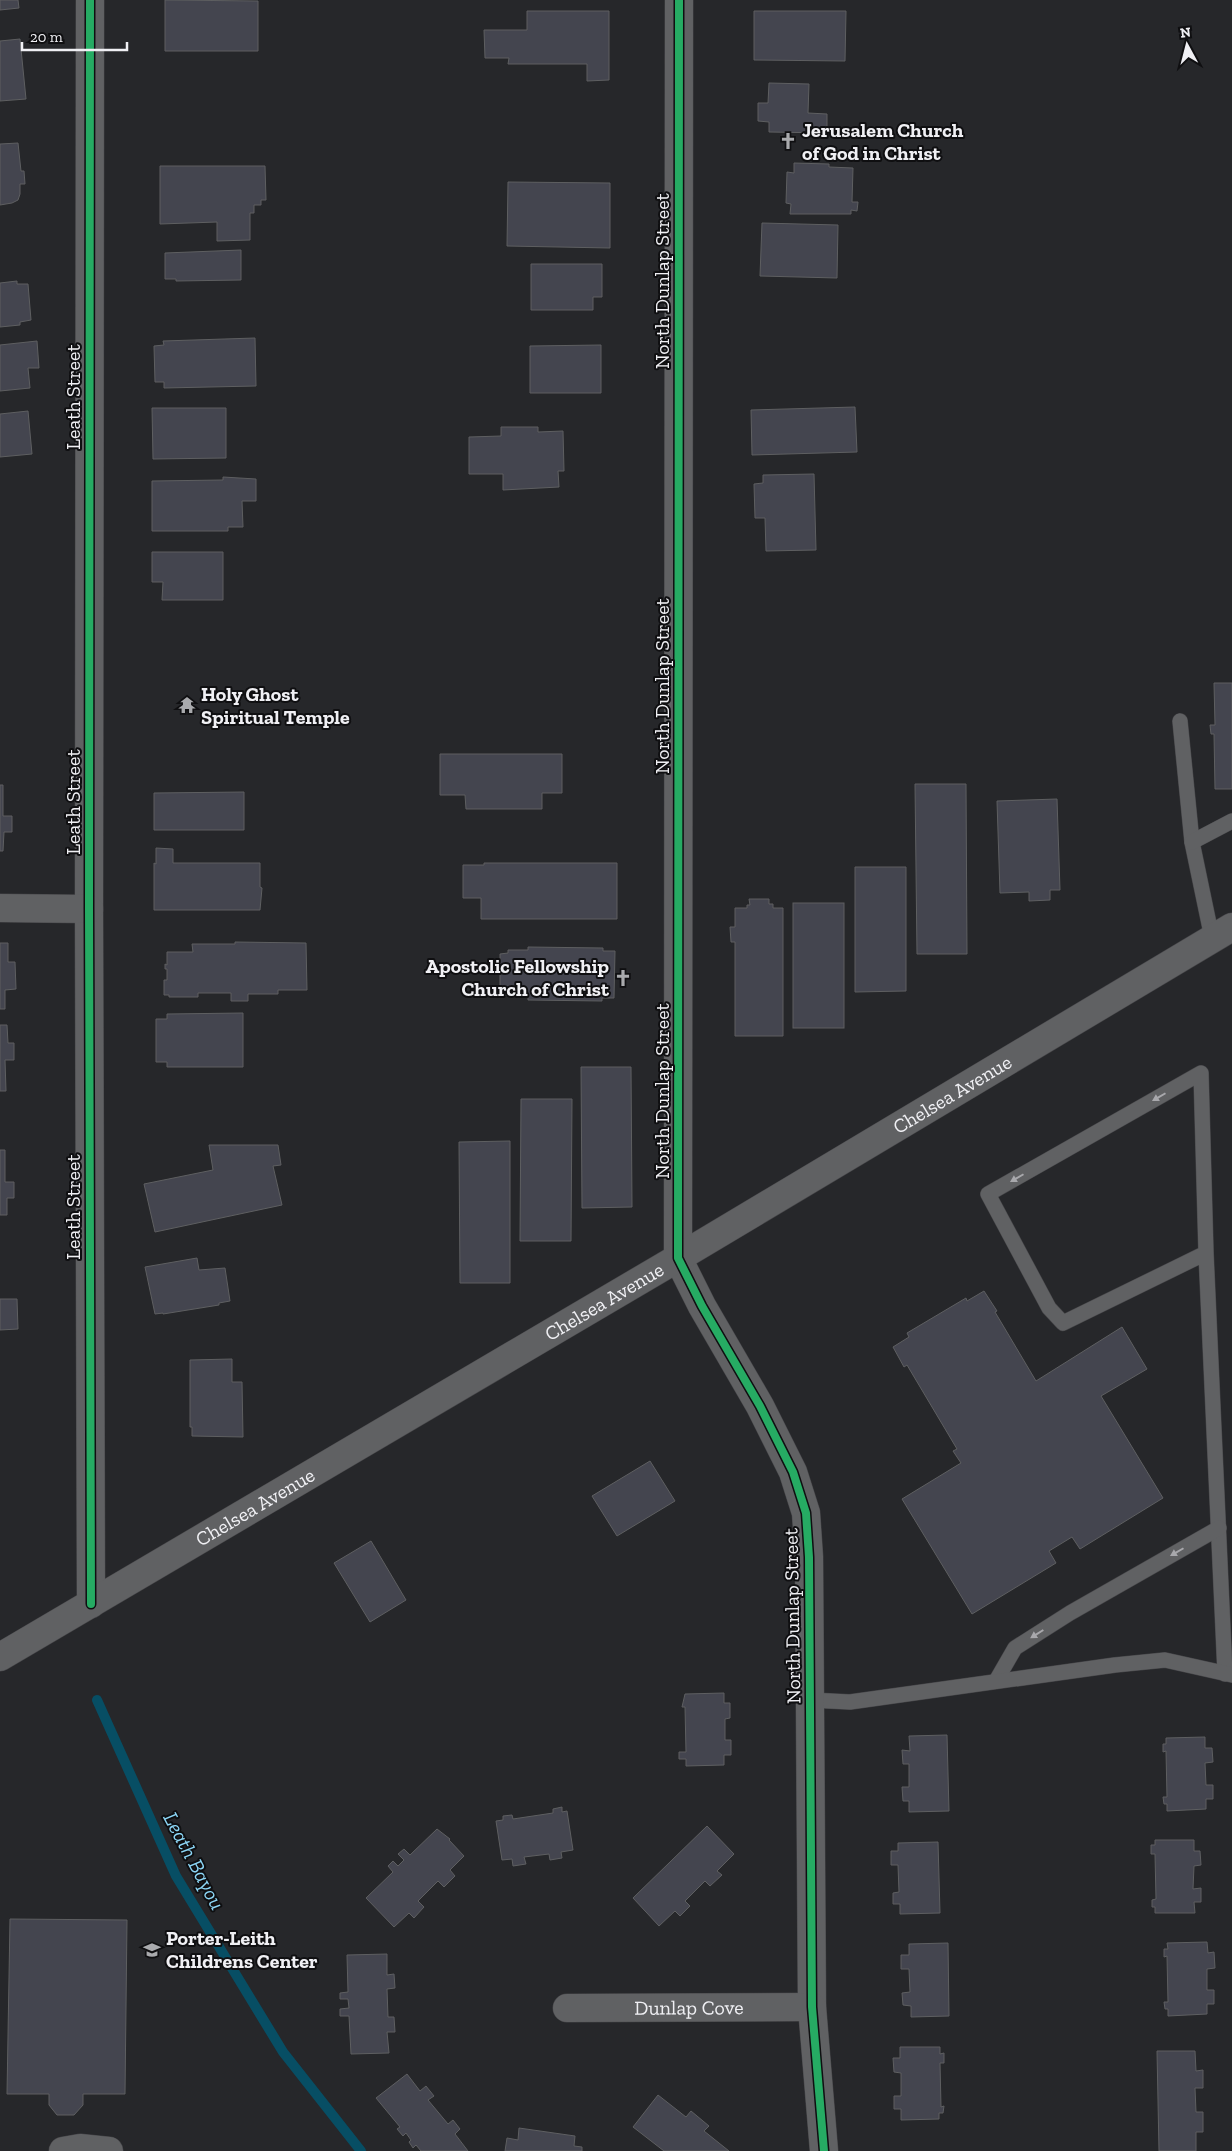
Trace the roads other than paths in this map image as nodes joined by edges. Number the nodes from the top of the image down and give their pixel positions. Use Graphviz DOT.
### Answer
graph roads {
  1 [pos="90,0"];
  2 [pos="678,0"];
  3 [pos="1180,721"];
  4 [pos="1232,821"];
  5 [pos="1192,842"];
  6 [pos="0,908"];
  7 [pos="89,909"];
  8 [pos="1222,933"];
  9 [pos="1206,1253"];
  10 [pos="678,1258"];
  11 [pos="1219,1528"];
  12 [pos="91,1604"];
  13 [pos="0,1658"];
  14 [pos="1228,1674"];
  15 [pos="996,1681"];
  16 [pos="810,1700"];
  17 [pos="812,2007"];
  18 [pos="567,2008"];
  19 [pos="63,2151"];
  20 [pos="109,2151"];
  21 [pos="824,2151"];
  1 -- 7 [label="street, Leath Street"];
  2 -- 10 [label="street, North Dunlap Street"];
  3 -- 5 [label="lane"];
  4 -- 5 [label="lane"];
  5 -- 8 [label="lane"];
  6 -- 7 [label="street"];
  7 -- 12 [label="street, Leath Street"];
  8 -- 10 [label="street, Chelsea Avenue"];
  9 -- 9 [label="lane, one-way"];
  9 -- 11 [label="lane"];
  10 -- 12 [label="street, Chelsea Avenue"];
  10 -- 16 [label="street, North Dunlap Street"];
  11 -- 14 [label="lane"];
  11 -- 15 [label="lane, one-way"];
  12 -- 13 [label="street, Chelsea Avenue"];
  14 -- 15 [label="lane"];
  15 -- 16 [label="lane"];
  16 -- 17 [label="street, North Dunlap Street"];
  17 -- 18 [label="street, Dunlap Cove"];
  17 -- 21 [label="street, North Dunlap Street"];
  19 -- 20 [label="street"];
}
